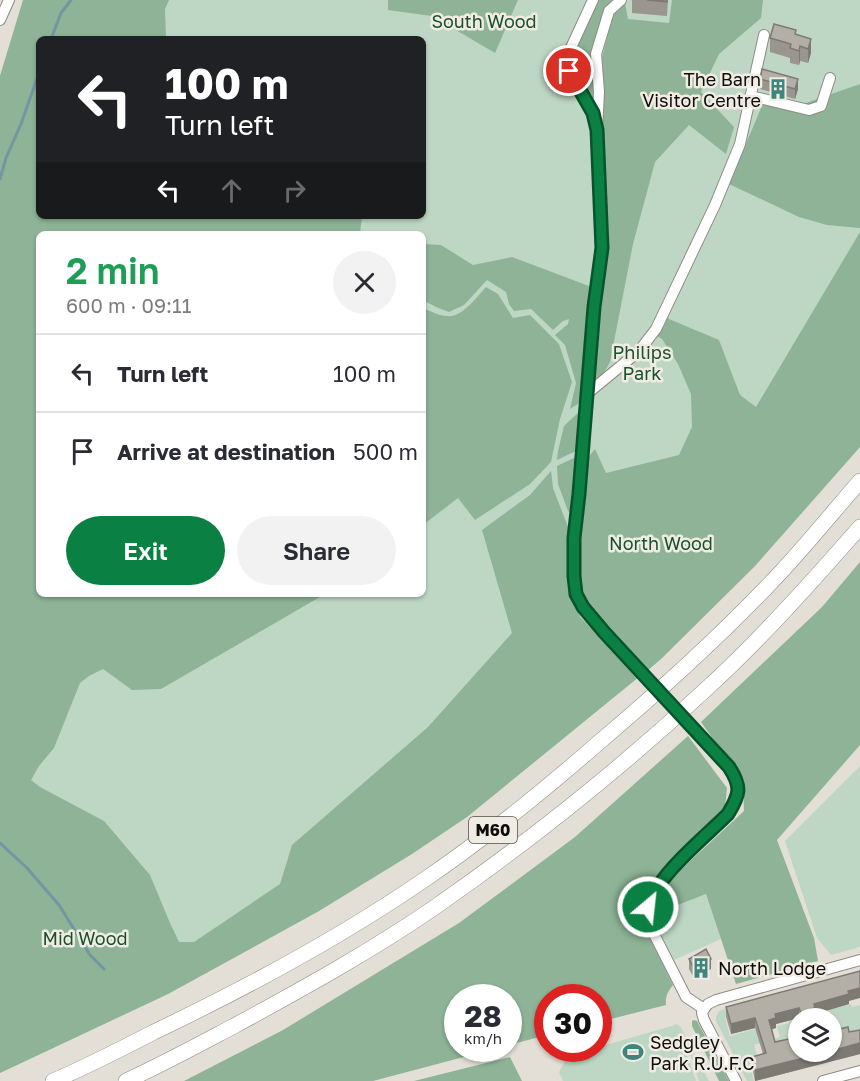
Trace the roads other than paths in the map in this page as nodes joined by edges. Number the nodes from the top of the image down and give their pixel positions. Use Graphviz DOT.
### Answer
graph roads {
  1 [pos="9,0"];
  2 [pos="593,0"];
  3 [pos="621,0"];
  4 [pos="0,20"];
  5 [pos="764,35"];
  6 [pos="830,78"];
  7 [pos="751,96"];
  8 [pos="597,130"];
  9 [pos="588,393"];
  10 [pos="860,481"];
  11 [pos="860,526"];
  12 [pos="860,960"];
  13 [pos="704,1009"];
  14 [pos="853,1076"];
  15 [pos="53,1081"];
  16 [pos="126,1081"];
  17 [pos="736,1081"];
  18 [pos="823,1081"];
  1 -- 4 [label="street"];
  2 -- 8 [label="street"];
  3 -- 8 [label="street"];
  5 -- 7 [label="street"];
  6 -- 7 [label="street"];
  7 -- 9 [label="street"];
  8 -- 9 [label="street"];
  9 -- 13 [label="street, bridge"];
  10 -- 15 [label="highway, M60"];
  11 -- 16 [label="highway, M60"];
  12 -- 13 [label="street"];
  13 -- 17 [label="street"];
  14 -- 18 [label="street"];
}
